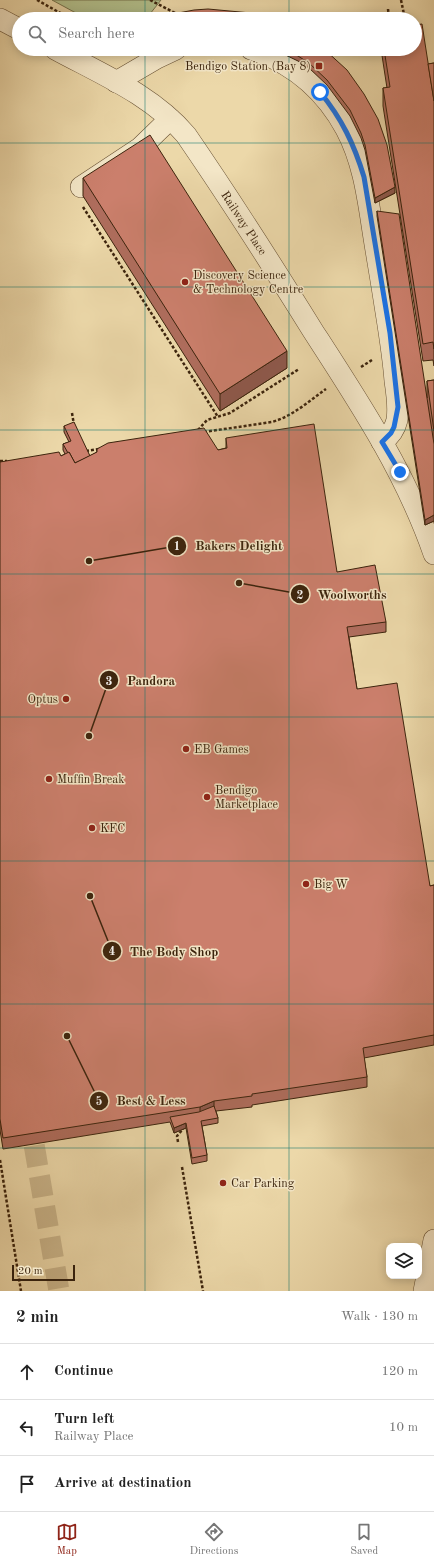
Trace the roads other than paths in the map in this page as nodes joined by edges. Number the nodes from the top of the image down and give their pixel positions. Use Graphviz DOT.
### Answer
graph roads {
  1 [pos="0,19"];
  2 [pos="12,25"];
  3 [pos="69,56"];
  4 [pos="161,56"];
  5 [pos="269,56"];
  6 [pos="116,82"];
  7 [pos="170,119"];
  8 [pos="81,187"];
  9 [pos="382,442"];
  10 [pos="434,554"];
  11 [pos="434,1240"];
  12 [pos="424,1291"];
  1 -- 2 [label="street"];
  3 -- 6 [label="street, Railway Place"];
  4 -- 6 [label="street"];
  5 -- 9 [label="street"];
  6 -- 7 [label="street, Railway Place"];
  7 -- 8 [label="street"];
  7 -- 9 [label="street, Railway Place"];
  9 -- 10 [label="street, Railway Place"];
  11 -- 12 [label="street"];
}
